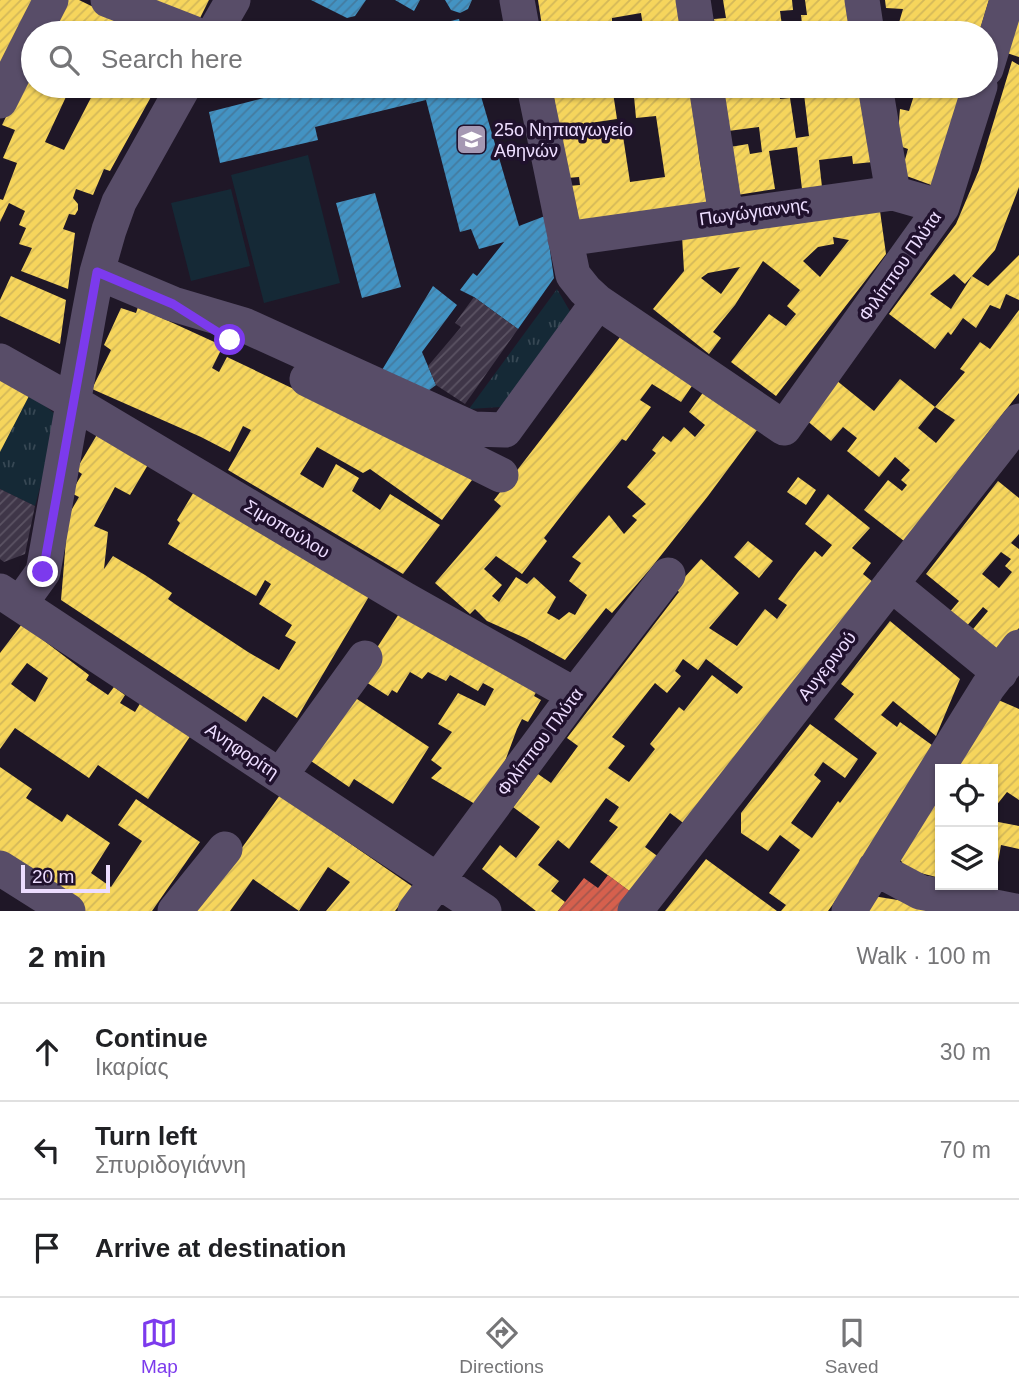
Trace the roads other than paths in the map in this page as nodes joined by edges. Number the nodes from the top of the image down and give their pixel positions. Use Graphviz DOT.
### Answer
graph roads {
  1 [pos="51,0"];
  2 [pos="108,0"];
  3 [pos="233,0"];
  4 [pos="517,0"];
  5 [pos="693,0"];
  6 [pos="862,0"];
  7 [pos="1007,0"];
  8 [pos="40,21"];
  9 [pos="162,21"];
  10 [pos="221,21"];
  11 [pos="521,21"];
  12 [pos="696,21"];
  13 [pos="865,21"];
  14 [pos="998,30"];
  15 [pos="21,60"];
  16 [pos="177,98"];
  17 [pos="536,98"];
  18 [pos="708,98"];
  19 [pos="877,98"];
  20 [pos="977,98"];
  21 [pos="0,101"];
  22 [pos="893,193"];
  23 [pos="942,207"];
  24 [pos="726,216"];
  25 [pos="565,239"];
  26 [pos="97,272"];
  27 [pos="597,302"];
  28 [pos="173,304"];
  29 [pos="0,361"];
  30 [pos="73,402"];
  31 [pos="1019,421"];
  32 [pos="500,475"];
  33 [pos="668,575"];
  34 [pos="891,584"];
  35 [pos="10,597"];
  36 [pos="365,658"];
  37 [pos="1007,676"];
  38 [pos="575,695"];
  39 [pos="280,776"];
  40 [pos="225,849"];
  41 [pos="0,868"];
  42 [pos="875,868"];
  43 [pos="438,880"];
  44 [pos="68,911"];
  45 [pos="175,911"];
  46 [pos="415,911"];
  47 [pos="484,911"];
  48 [pos="635,911"];
  49 [pos="849,911"];
  50 [pos="1015,911"];
  1 -- 8 [label="street"];
  2 -- 9 [label="street"];
  3 -- 10 [label="street"];
  4 -- 11 [label="street"];
  5 -- 12 [label="street"];
  6 -- 13 [label="street"];
  7 -- 14 [label="street"];
  15 -- 21 [label="street"];
  16 -- 26 [label="street"];
  17 -- 25 [label="street"];
  18 -- 24 [label="street"];
  19 -- 22 [label="street"];
  20 -- 23 [label="street, Φιλίππου Πλύτα"];
  22 -- 23 [label="street, Πωγώγιαννης"];
  22 -- 24 [label="street, Πωγώγιαννης"];
  23 -- 27 [label="street, Φιλίππου Πλύτα"];
  24 -- 25 [label="street, Πωγώγιαννης"];
  25 -- 27 [label="street"];
  26 -- 28 [label="street"];
  26 -- 30 [label="street"];
  27 -- 28 [label="street"];
  28 -- 32 [label="street"];
  29 -- 30 [label="street, Σιμοπούλου"];
  30 -- 35 [label="street"];
  30 -- 38 [label="street, Σιμοπούλου"];
  31 -- 34 [label="street, Αυγερινού"];
  33 -- 38 [label="street, Φιλίππου Πλύτα"];
  34 -- 37 [label="street"];
  34 -- 48 [label="street, Αυγερινού"];
  35 -- 39 [label="street, Ανηφορίτη"];
  36 -- 39 [label="street"];
  37 -- 42 [label="street"];
  38 -- 43 [label="street, Φιλίππου Πλύτα"];
  39 -- 43 [label="street, Ανηφορίτη"];
  40 -- 45 [label="street"];
  41 -- 44 [label="street"];
  42 -- 49 [label="street"];
  42 -- 50 [label="street"];
  43 -- 46 [label="street, Φιλίππου Πλύτα"];
  43 -- 47 [label="street, Ανηφορίτη"];
}
